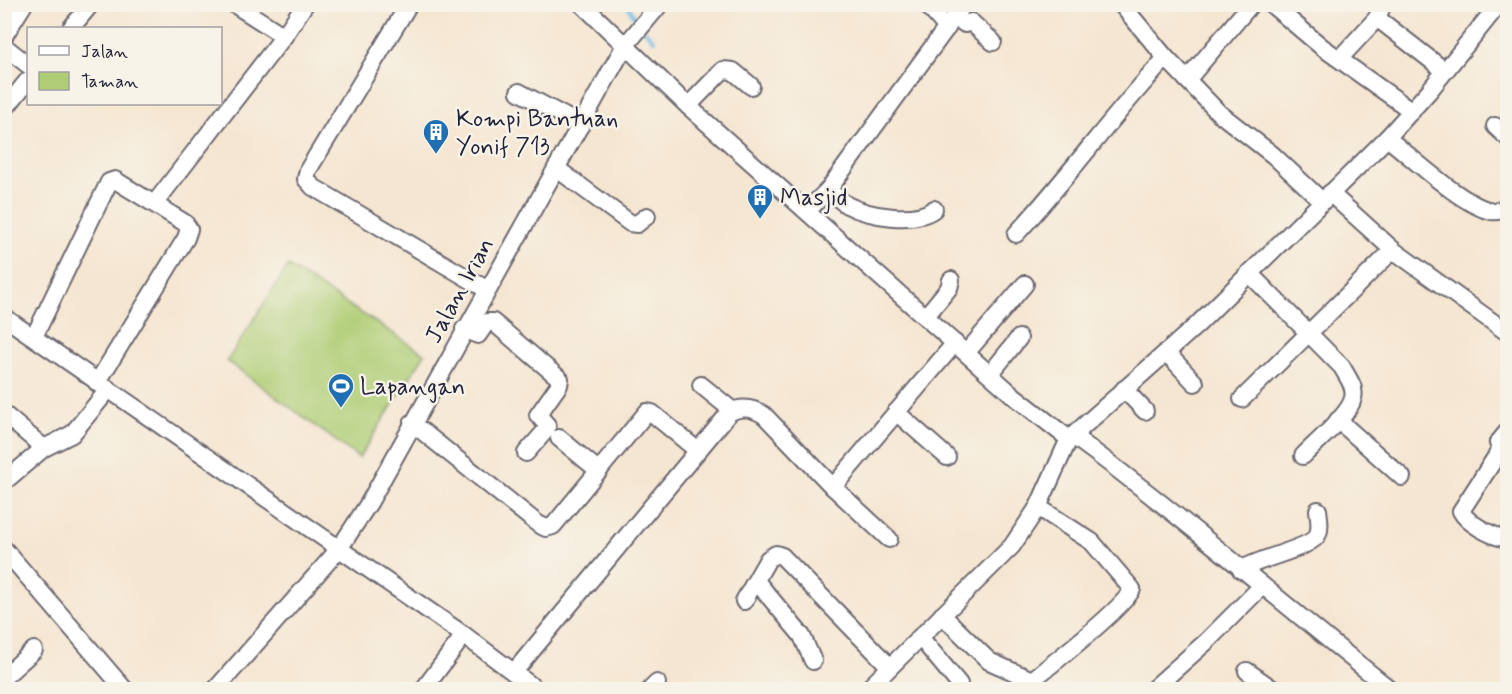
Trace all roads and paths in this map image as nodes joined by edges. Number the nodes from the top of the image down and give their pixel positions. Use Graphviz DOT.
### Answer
graph roads {
  1 [pos="24,4"];
  2 [pos="91,4"];
  3 [pos="234,4"];
  4 [pos="305,4"];
  5 [pos="409,4"];
  6 [pos="582,4"];
  7 [pos="660,4"];
  8 [pos="926,4"];
  9 [pos="1121,4"];
  10 [pos="1251,4"];
  11 [pos="1271,4"];
  12 [pos="1499,4"];
  13 [pos="1380,11"];
  14 [pos="955,16"];
  15 [pos="72,27"];
  16 [pos="4,36"];
  17 [pos="284,36"];
  18 [pos="629,41"];
  19 [pos="993,42"];
  20 [pos="4,46"];
  21 [pos="1340,57"];
  22 [pos="1166,58"];
  23 [pos="27,64"];
  24 [pos="1445,71"];
  25 [pos="1187,80"];
  26 [pos="27,81"];
  27 [pos="751,86"];
  28 [pos="519,92"];
  29 [pos="692,100"];
  30 [pos="4,110"];
  31 [pos="1412,111"];
  32 [pos="581,125"];
  33 [pos="1495,126"];
  34 [pos="1387,138"];
  35 [pos="1508,138"];
  36 [pos="556,168"];
  37 [pos="827,192"];
  38 [pos="1326,197"];
  39 [pos="155,203"];
  40 [pos="1508,207"];
  41 [pos="809,208"];
  42 [pos="934,209"];
  43 [pos="647,216"];
  44 [pos="1016,234"];
  45 [pos="1393,250"];
  46 [pos="1249,273"];
  47 [pos="951,280"];
  48 [pos="1025,284"];
  49 [pos="486,289"];
  50 [pos="926,316"];
  51 [pos="4,317"];
  52 [pos="464,329"];
  53 [pos="1310,332"];
  54 [pos="1508,333"];
  55 [pos="34,337"];
  56 [pos="1019,338"];
  57 [pos="961,348"];
  58 [pos="1166,352"];
  59 [pos="991,373"];
  60 [pos="1195,383"];
  61 [pos="701,385"];
  62 [pos="103,386"];
  63 [pos="1124,389"];
  64 [pos="1242,399"];
  65 [pos="733,411"];
  66 [pos="1145,411"];
  67 [pos="896,412"];
  68 [pos="4,414"];
  69 [pos="1338,420"];
  70 [pos="412,423"];
  71 [pos="1508,431"];
  72 [pos="1071,437"];
  73 [pos="559,438"];
  74 [pos="44,448"];
  75 [pos="698,451"];
  76 [pos="1504,451"];
  77 [pos="526,453"];
  78 [pos="1303,456"];
  79 [pos="947,457"];
  80 [pos="599,471"];
  81 [pos="1402,477"];
  82 [pos="4,482"];
  83 [pos="833,487"];
  84 [pos="1038,507"];
  85 [pos="1318,510"];
  86 [pos="1508,535"];
  87 [pos="889,539"];
  88 [pos="339,549"];
  89 [pos="5,550"];
  90 [pos="1241,570"];
  91 [pos="757,582"];
  92 [pos="1261,587"];
  93 [pos="744,601"];
  94 [pos="942,615"];
  95 [pos="464,635"];
  96 [pos="920,637"];
  97 [pos="34,650"];
  98 [pos="813,661"];
  99 [pos="889,666"];
  100 [pos="1247,670"];
  101 [pos="513,672"];
  102 [pos="4,677"];
  103 [pos="959,684"];
  104 [pos="1034,685"];
  105 [pos="873,688"];
  106 [pos="125,690"];
  107 [pos="215,690"];
  108 [pos="423,690"];
  109 [pos="537,690"];
  110 [pos="1152,690"];
  111 [pos="1274,690"];
  112 [pos="1391,690"];
  1 -- 16 [label="street"];
  2 -- 15 [label="street"];
  3 -- 17 [label="street"];
  4 -- 17 [label="street"];
  5 -- 49 [label="street"];
  6 -- 18 [label="street"];
  7 -- 18 [label="street, Jalan Irian"];
  8 -- 14 [label="street"];
  9 -- 22 [label="street"];
  10 -- 25 [label="street"];
  11 -- 21 [label="street"];
  12 -- 24 [label="street"];
  13 -- 21 [label="street"];
  13 -- 24 [label="street"];
  14 -- 19 [label="street"];
  14 -- 37 [label="street"];
  17 -- 39 [label="street"];
  18 -- 29 [label="street"];
  18 -- 32 [label="street, Jalan Irian"];
  20 -- 23 [label="street"];
  21 -- 31 [label="street"];
  22 -- 25 [label="street"];
  22 -- 44 [label="street"];
  24 -- 31 [label="street"];
  25 -- 38 [label="street"];
  26 -- 30 [label="street"];
  27 -- 29 [label="street"];
  28 -- 32 [label="street"];
  29 -- 41 [label="street"];
  31 -- 34 [label="street"];
  32 -- 36 [label="street, Jalan Irian"];
  33 -- 35 [label="street"];
  34 -- 38 [label="street"];
  34 -- 40 [label="street"];
  36 -- 43 [label="street"];
  36 -- 49 [label="street, Jalan Irian"];
  37 -- 41 [label="street"];
  37 -- 42 [label="street"];
  38 -- 45 [label="street"];
  38 -- 46 [label="street"];
  39 -- 55 [label="street"];
  39 -- 62 [label="street"];
  41 -- 50 [label="street"];
  45 -- 53 [label="street"];
  45 -- 54 [label="street"];
  46 -- 53 [label="street"];
  46 -- 58 [label="street"];
  47 -- 50 [label="street"];
  48 -- 57 [label="street"];
  49 -- 52 [label="street, Jalan Irian"];
  50 -- 57 [label="street"];
  51 -- 55 [label="street"];
  52 -- 70 [label="street, Jalan Irian"];
  52 -- 77 [label="street"];
  53 -- 64 [label="street"];
  53 -- 69 [label="street"];
  55 -- 62 [label="street"];
  56 -- 59 [label="street"];
  57 -- 59 [label="street"];
  57 -- 67 [label="street"];
  58 -- 60 [label="street"];
  58 -- 63 [label="street"];
  59 -- 72 [label="street"];
  61 -- 65 [label="street"];
  62 -- 74 [label="street"];
  62 -- 88 [label="street"];
  63 -- 66 [label="street"];
  63 -- 72 [label="street"];
  65 -- 75 [label="street"];
  65 -- 83 [label="street"];
  67 -- 79 [label="street"];
  67 -- 83 [label="street"];
  68 -- 74 [label="street"];
  69 -- 78 [label="street"];
  69 -- 81 [label="street"];
  70 -- 80 [label="street"];
  70 -- 88 [label="street, Jalan Irian"];
  71 -- 76 [label="street"];
  72 -- 84 [label="street"];
  72 -- 90 [label="street"];
  73 -- 80 [label="street"];
  74 -- 82 [label="street"];
  75 -- 80 [label="street"];
  75 -- 101 [label="street"];
  76 -- 86 [label="street"];
  83 -- 87 [label="street"];
  84 -- 94 [label="street"];
  84 -- 104 [label="street"];
  85 -- 90 [label="street"];
  88 -- 95 [label="street"];
  88 -- 107 [label="street, Jalan Irian"];
  89 -- 106 [label="street"];
  90 -- 92 [label="street"];
  91 -- 93 [label="street"];
  91 -- 98 [label="street"];
  91 -- 99 [label="street"];
  92 -- 110 [label="street"];
  92 -- 112 [label="street"];
  94 -- 96 [label="street"];
  94 -- 104 [label="street"];
  95 -- 101 [label="street"];
  95 -- 108 [label="street"];
  96 -- 99 [label="street"];
  96 -- 103 [label="street"];
  97 -- 102 [label="street"];
  99 -- 105 [label="street"];
  100 -- 111 [label="street"];
  101 -- 109 [label="street"];
}
